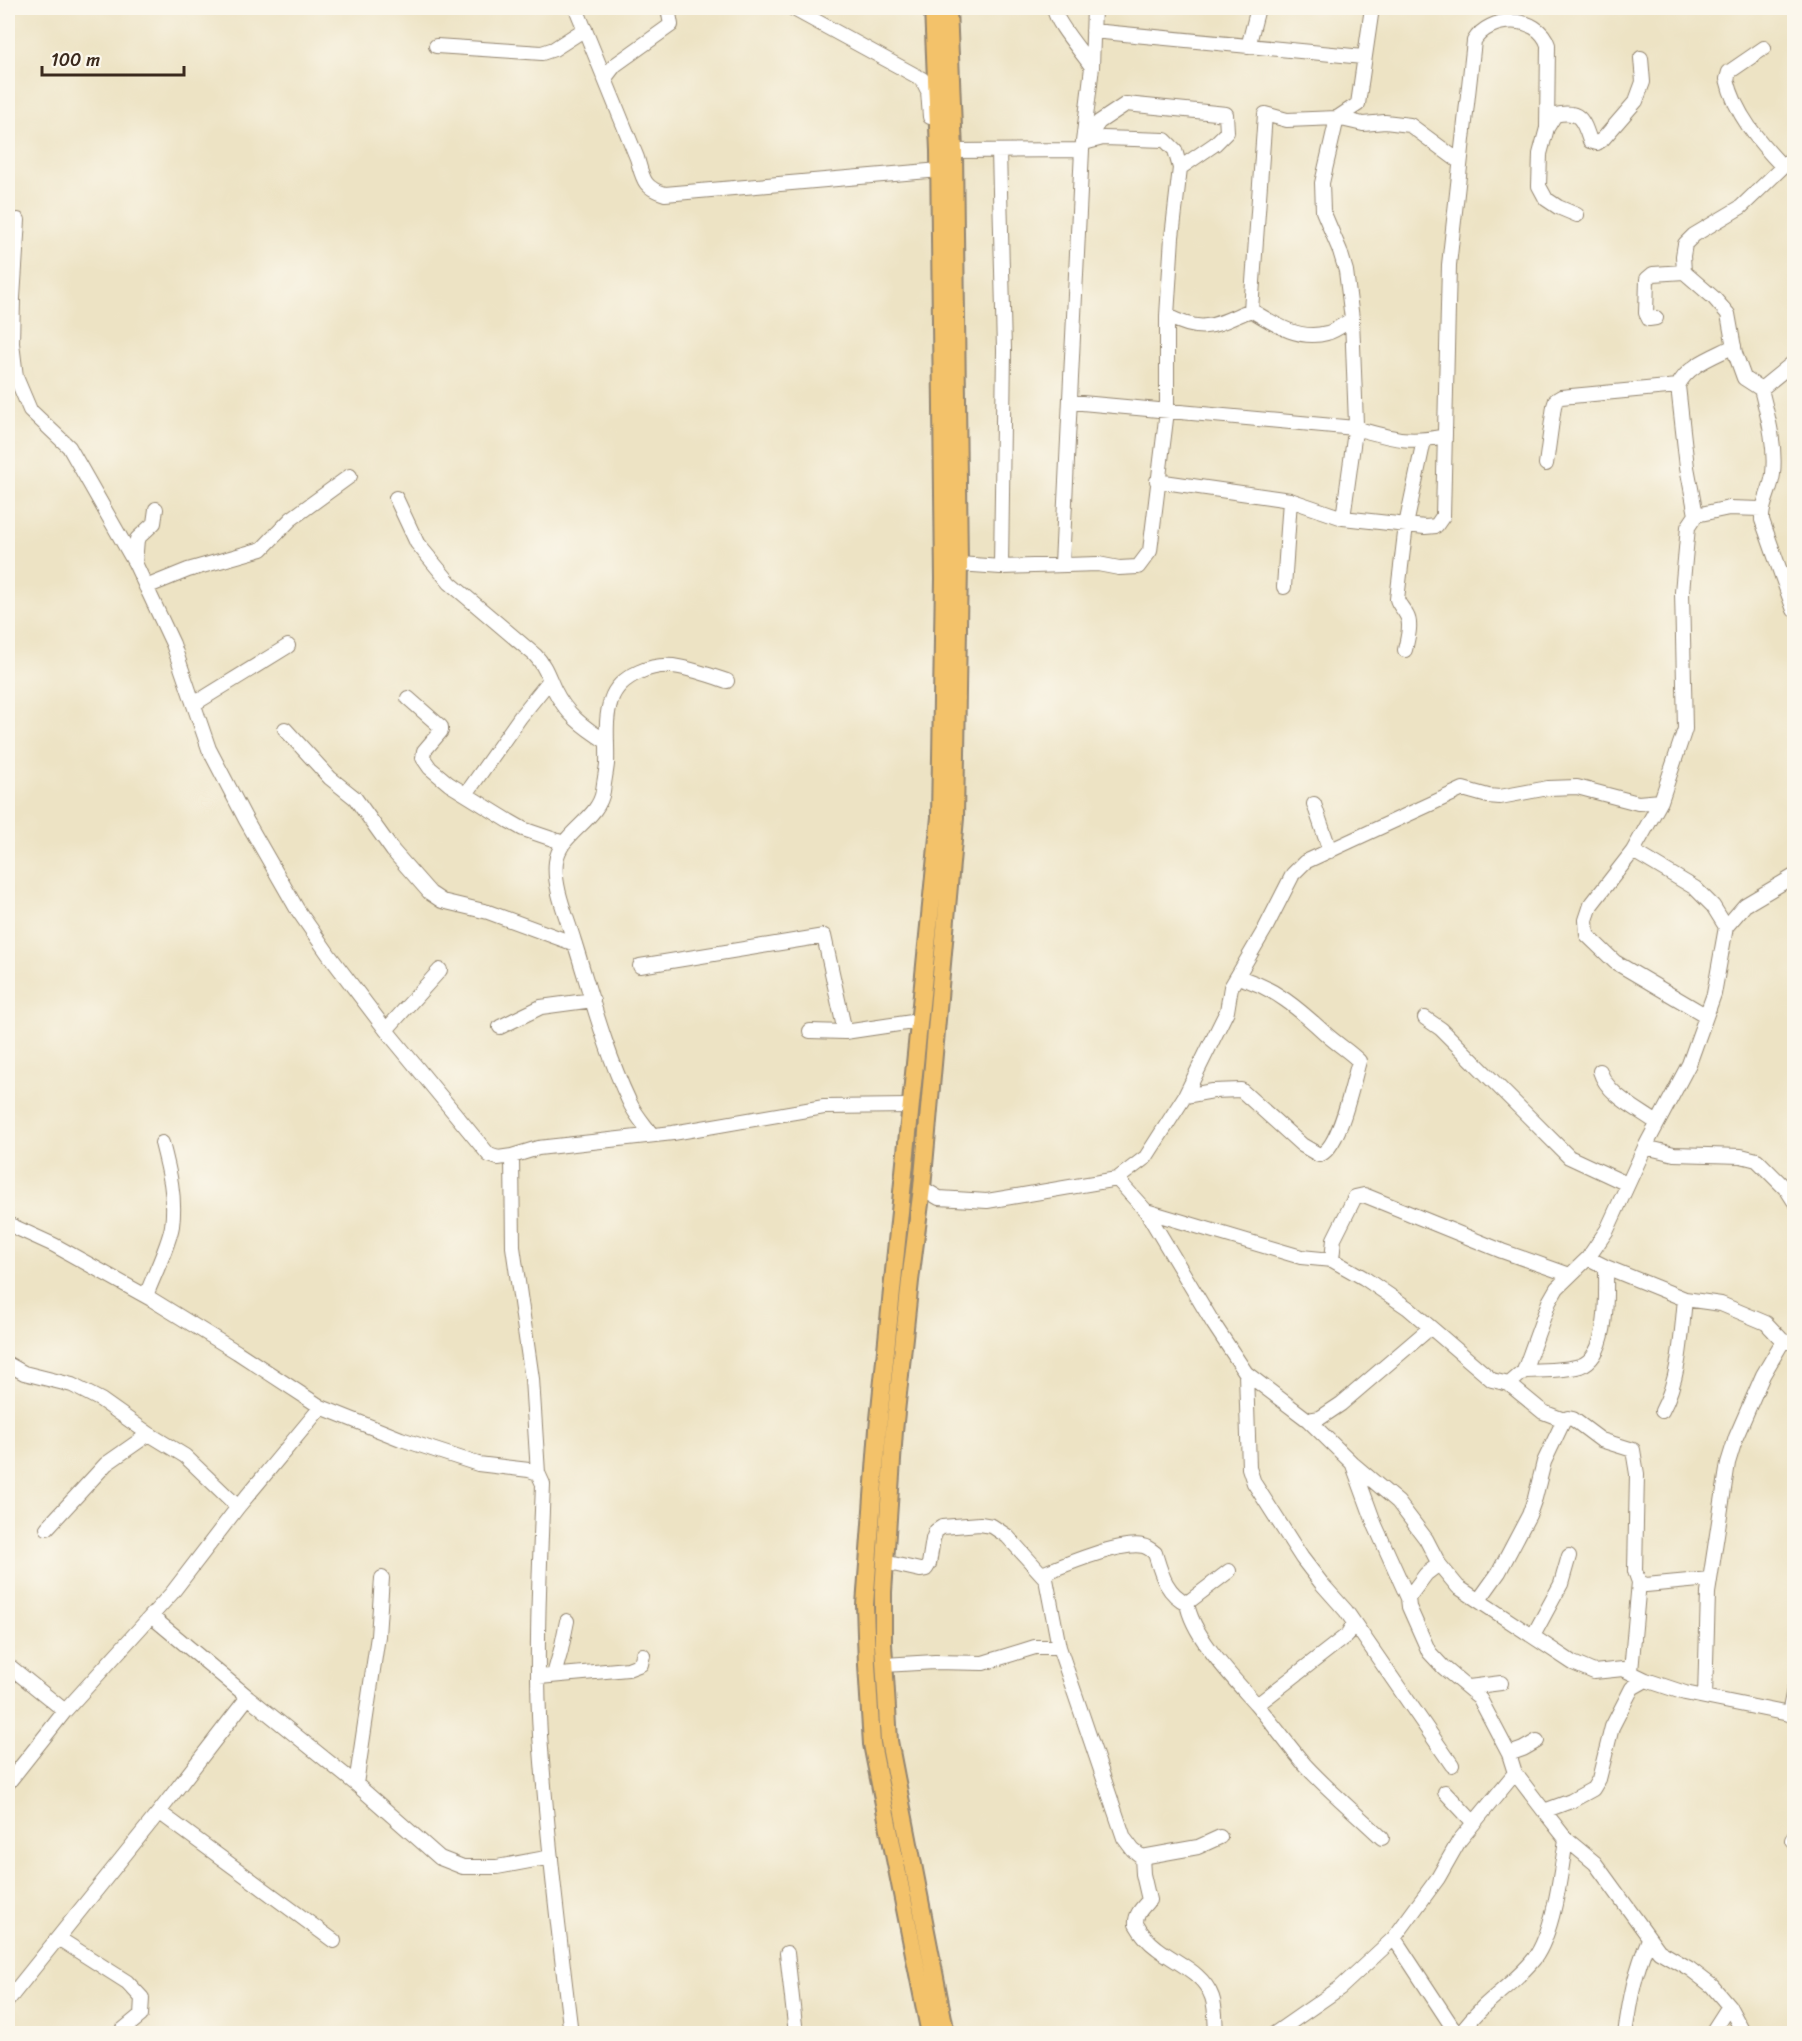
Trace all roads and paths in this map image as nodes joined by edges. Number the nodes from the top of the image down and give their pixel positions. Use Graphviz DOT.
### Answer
graph roads {
  1 [pos="576,8"];
  2 [pos="668,8"];
  3 [pos="792,8"];
  4 [pos="933,8"];
  5 [pos="948,8"];
  6 [pos="1054,8"];
  7 [pos="1094,8"];
  8 [pos="1258,8"];
  9 [pos="1372,8"];
  10 [pos="1526,15"];
  11 [pos="585,29"];
  12 [pos="1093,31"];
  13 [pos="436,46"];
  14 [pos="1248,47"];
  15 [pos="1764,48"];
  16 [pos="1363,57"];
  17 [pos="1641,58"];
  18 [pos="1092,67"];
  19 [pos="605,78"];
  20 [pos="1337,118"];
  21 [pos="1547,128"];
  22 [pos="1083,147"];
  23 [pos="954,151"];
  24 [pos="999,151"];
  25 [pos="1794,156"];
  26 [pos="1460,162"];
  27 [pos="1784,167"];
  28 [pos="1180,168"];
  29 [pos="937,170"];
  30 [pos="1577,215"];
  31 [pos="18,220"];
  32 [pos="1684,272"];
  33 [pos="1251,310"];
  34 [pos="1167,316"];
  35 [pos="1656,318"];
  36 [pos="1353,319"];
  37 [pos="1734,346"];
  38 [pos="949,353"];
  39 [pos="1794,362"];
  40 [pos="1678,386"];
  41 [pos="1761,389"];
  42 [pos="1071,402"];
  43 [pos="1167,411"];
  44 [pos="1355,428"];
  45 [pos="1445,436"];
  46 [pos="1424,440"];
  47 [pos="1546,464"];
  48 [pos="350,476"];
  49 [pos="1157,481"];
  50 [pos="396,498"];
  51 [pos="1290,500"];
  52 [pos="156,509"];
  53 [pos="1761,509"];
  54 [pos="1696,515"];
  55 [pos="1343,518"];
  56 [pos="1406,525"];
  57 [pos="135,563"];
  58 [pos="959,564"];
  59 [pos="1062,564"];
  60 [pos="1001,567"];
  61 [pos="146,586"];
  62 [pos="1284,587"];
  63 [pos="1794,610"];
  64 [pos="288,646"];
  65 [pos="1405,651"];
  66 [pos="550,680"];
  67 [pos="727,681"];
  68 [pos="408,698"];
  69 [pos="194,704"];
  70 [pos="285,729"];
  71 [pos="607,742"];
  72 [pos="466,794"];
  73 [pos="1661,801"];
  74 [pos="1314,804"];
  75 [pos="564,843"];
  76 [pos="1633,850"];
  77 [pos="1330,851"];
  78 [pos="1794,876"];
  79 [pos="1726,927"];
  80 [pos="575,944"];
  81 [pos="640,966"];
  82 [pos="440,970"];
  83 [pos="1237,977"];
  84 [pos="593,1000"];
  85 [pos="1705,1015"];
  86 [pos="1425,1018"];
  87 [pos="919,1021"];
  88 [pos="500,1027"];
  89 [pos="386,1030"];
  90 [pos="810,1031"];
  91 [pos="845,1032"];
  92 [pos="1600,1071"];
  93 [pos="1185,1096"];
  94 [pos="910,1106"];
  95 [pos="1658,1124"];
  96 [pos="652,1135"];
  97 [pos="162,1143"];
  98 [pos="1645,1147"];
  99 [pos="512,1156"];
  100 [pos="1117,1179"];
  101 [pos="1627,1184"];
  102 [pos="922,1188"];
  103 [pos="1794,1201"];
  104 [pos="1146,1211"];
  105 [pos="8,1224"];
  106 [pos="1588,1258"];
  107 [pos="1332,1260"];
  108 [pos="1606,1268"];
  109 [pos="1570,1275"];
  110 [pos="146,1296"];
  111 [pos="1685,1299"];
  112 [pos="1431,1328"];
  113 [pos="1789,1342"];
  114 [pos="8,1364"];
  115 [pos="1524,1371"];
  116 [pos="1246,1373"];
  117 [pos="1509,1384"];
  118 [pos="321,1407"];
  119 [pos="1662,1412"];
  120 [pos="1308,1420"];
  121 [pos="1564,1420"];
  122 [pos="149,1434"];
  123 [pos="1352,1463"];
  124 [pos="538,1473"];
  125 [pos="238,1507"];
  126 [pos="47,1528"];
  127 [pos="1569,1557"];
  128 [pos="884,1562"];
  129 [pos="1439,1564"];
  130 [pos="1229,1571"];
  131 [pos="1042,1574"];
  132 [pos="382,1578"];
  133 [pos="1710,1579"];
  134 [pos="1639,1582"];
  135 [pos="875,1591"];
  136 [pos="1408,1598"];
  137 [pos="1479,1600"];
  138 [pos="1187,1603"];
  139 [pos="151,1616"];
  140 [pos="567,1621"];
  141 [pos="1354,1631"];
  142 [pos="1533,1636"];
  143 [pos="1059,1647"];
  144 [pos="643,1655"];
  145 [pos="8,1665"];
  146 [pos="884,1665"];
  147 [pos="1631,1671"];
  148 [pos="554,1675"];
  149 [pos="539,1677"];
  150 [pos="1646,1680"];
  151 [pos="1501,1683"];
  152 [pos="1469,1687"];
  153 [pos="1794,1689"];
  154 [pos="248,1697"];
  155 [pos="1705,1697"];
  156 [pos="1257,1705"];
  157 [pos="65,1711"];
  158 [pos="1792,1715"];
  159 [pos="1537,1741"];
  160 [pos="1509,1754"];
  161 [pos="1452,1766"];
  162 [pos="1515,1773"];
  163 [pos="8,1783"];
  164 [pos="356,1784"];
  165 [pos="1445,1792"];
  166 [pos="1544,1811"];
  167 [pos="159,1812"];
  168 [pos="1474,1823"];
  169 [pos="1220,1837"];
  170 [pos="1382,1838"];
  171 [pos="1566,1839"];
  172 [pos="551,1857"];
  173 [pos="1142,1857"];
  174 [pos="57,1938"];
  175 [pos="1394,1938"];
  176 [pos="1649,1939"];
  177 [pos="334,1941"];
  178 [pos="787,1953"];
  179 [pos="8,2000"];
  180 [pos="1729,2006"];
  181 [pos="117,2034"];
  182 [pos="571,2034"];
  183 [pos="796,2034"];
  184 [pos="930,2034"];
  185 [pos="946,2034"];
  186 [pos="1216,2034"];
  187 [pos="1274,2034"];
  188 [pos="1458,2034"];
  189 [pos="1625,2034"];
  190 [pos="1711,2034"];
  191 [pos="1744,2034"];
  1 -- 11 [label="street"];
  2 -- 19 [label="street"];
  3 -- 29 [label="street"];
  4 -- 29 [label="main road"];
  5 -- 23 [label="main road"];
  6 -- 18 [label="street"];
  7 -- 12 [label="street"];
  8 -- 14 [label="street"];
  9 -- 16 [label="street"];
  10 -- 21 [label="street"];
  10 -- 26 [label="street"];
  11 -- 13 [label="street"];
  11 -- 19 [label="street"];
  12 -- 14 [label="street"];
  12 -- 18 [label="street"];
  14 -- 16 [label="street"];
  15 -- 27 [label="street"];
  16 -- 20 [label="street"];
  17 -- 21 [label="street"];
  18 -- 22 [label="street"];
  19 -- 29 [label="street"];
  20 -- 26 [label="street"];
  20 -- 33 [label="street"];
  20 -- 36 [label="street"];
  21 -- 30 [label="street"];
  22 -- 24 [label="street"];
  22 -- 28 [label="street"];
  22 -- 28 [label="street"];
  22 -- 42 [label="street"];
  23 -- 24 [label="street"];
  23 -- 38 [label="main road"];
  24 -- 60 [label="street"];
  25 -- 27 [label="street"];
  26 -- 45 [label="street"];
  27 -- 32 [label="street"];
  28 -- 34 [label="street"];
  29 -- 38 [label="main road"];
  31 -- 57 [label="street"];
  32 -- 35 [label="street"];
  32 -- 37 [label="street"];
  33 -- 34 [label="street"];
  33 -- 36 [label="street"];
  34 -- 43 [label="street"];
  36 -- 44 [label="street"];
  37 -- 40 [label="street"];
  37 -- 41 [label="street"];
  38 -- 58 [label="main road"];
  38 -- 87 [label="main road"];
  39 -- 41 [label="street"];
  40 -- 47 [label="street"];
  40 -- 54 [label="street"];
  41 -- 53 [label="street"];
  42 -- 43 [label="street"];
  42 -- 59 [label="street"];
  43 -- 44 [label="street"];
  43 -- 49 [label="street"];
  44 -- 46 [label="street"];
  44 -- 55 [label="street"];
  45 -- 46 [label="street"];
  45 -- 56 [label="street"];
  46 -- 56 [label="street"];
  48 -- 61 [label="street"];
  49 -- 51 [label="street"];
  49 -- 59 [label="street"];
  50 -- 66 [label="street"];
  51 -- 55 [label="street"];
  51 -- 62 [label="street"];
  52 -- 57 [label="street"];
  53 -- 54 [label="street"];
  53 -- 63 [label="street"];
  54 -- 73 [label="street"];
  55 -- 56 [label="street"];
  56 -- 65 [label="street"];
  57 -- 61 [label="street"];
  58 -- 60 [label="street"];
  58 -- 102 [label="main road"];
  59 -- 60 [label="street"];
  61 -- 69 [label="street"];
  64 -- 69 [label="street"];
  66 -- 71 [label="street"];
  66 -- 72 [label="street"];
  67 -- 71 [label="street"];
  68 -- 72 [label="street"];
  69 -- 89 [label="street"];
  70 -- 80 [label="street"];
  71 -- 75 [label="street"];
  72 -- 75 [label="street"];
  73 -- 76 [label="street"];
  73 -- 77 [label="street"];
  74 -- 77 [label="street"];
  75 -- 80 [label="street"];
  76 -- 79 [label="street"];
  76 -- 85 [label="street"];
  77 -- 83 [label="street"];
  78 -- 79 [label="street"];
  79 -- 85 [label="street"];
  80 -- 84 [label="street"];
  81 -- 91 [label="street"];
  82 -- 89 [label="street"];
  83 -- 93 [label="street"];
  83 -- 93 [label="street"];
  84 -- 88 [label="street"];
  84 -- 96 [label="street"];
  85 -- 95 [label="street"];
  86 -- 101 [label="street"];
  87 -- 91 [label="street"];
  87 -- 94 [label="main road"];
  89 -- 99 [label="street"];
  90 -- 91 [label="street"];
  92 -- 95 [label="street"];
  93 -- 100 [label="street"];
  94 -- 96 [label="street"];
  94 -- 135 [label="main road"];
  95 -- 98 [label="street"];
  96 -- 99 [label="street"];
  97 -- 110 [label="street"];
  98 -- 101 [label="street"];
  98 -- 103 [label="street"];
  99 -- 124 [label="street"];
  100 -- 102 [label="street"];
  100 -- 104 [label="street"];
  101 -- 106 [label="street"];
  102 -- 128 [label="main road"];
  104 -- 107 [label="street"];
  104 -- 116 [label="street"];
  105 -- 110 [label="street"];
  106 -- 108 [label="street"];
  106 -- 109 [label="street"];
  107 -- 109 [label="street"];
  107 -- 112 [label="street"];
  108 -- 111 [label="street"];
  108 -- 115 [label="street"];
  109 -- 115 [label="street"];
  110 -- 118 [label="street"];
  111 -- 113 [label="street"];
  111 -- 119 [label="street"];
  112 -- 117 [label="street"];
  112 -- 120 [label="street"];
  113 -- 133 [label="street"];
  114 -- 122 [label="street"];
  115 -- 117 [label="street"];
  116 -- 120 [label="street"];
  116 -- 141 [label="street"];
  117 -- 121 [label="street"];
  118 -- 124 [label="street"];
  118 -- 125 [label="street"];
  120 -- 123 [label="street"];
  121 -- 134 [label="street"];
  121 -- 137 [label="street"];
  122 -- 125 [label="street"];
  122 -- 126 [label="street"];
  123 -- 129 [label="street"];
  123 -- 136 [label="street"];
  124 -- 149 [label="street"];
  125 -- 139 [label="street"];
  127 -- 142 [label="street"];
  128 -- 131 [label="street"];
  128 -- 135 [label="main road"];
  129 -- 136 [label="street"];
  129 -- 137 [label="street"];
  130 -- 138 [label="street"];
  131 -- 138 [label="street"];
  131 -- 143 [label="street"];
  132 -- 164 [label="street"];
  133 -- 134 [label="street"];
  133 -- 155 [label="street"];
  134 -- 147 [label="street"];
  135 -- 146 [label="main road"];
  135 -- 184 [label="main road"];
  136 -- 152 [label="street"];
  137 -- 142 [label="street"];
  138 -- 156 [label="street"];
  139 -- 154 [label="street"];
  139 -- 157 [label="street"];
  140 -- 148 [label="street"];
  141 -- 156 [label="street"];
  141 -- 161 [label="street"];
  142 -- 147 [label="street"];
  143 -- 146 [label="street"];
  143 -- 173 [label="street"];
  144 -- 148 [label="street"];
  145 -- 157 [label="street"];
  146 -- 185 [label="main road"];
  147 -- 150 [label="street"];
  148 -- 149 [label="street"];
  149 -- 172 [label="street"];
  150 -- 155 [label="street"];
  150 -- 166 [label="street"];
  151 -- 152 [label="street"];
  152 -- 160 [label="street"];
  153 -- 158 [label="street"];
  154 -- 164 [label="street"];
  154 -- 167 [label="street"];
  155 -- 158 [label="street"];
  156 -- 170 [label="street"];
  157 -- 163 [label="street"];
  159 -- 160 [label="street"];
  160 -- 162 [label="street"];
  162 -- 166 [label="street"];
  162 -- 168 [label="street"];
  164 -- 172 [label="street"];
  165 -- 168 [label="street"];
  166 -- 171 [label="street"];
  167 -- 174 [label="street"];
  167 -- 177 [label="street"];
  168 -- 175 [label="street"];
  169 -- 173 [label="street"];
  171 -- 176 [label="street"];
  171 -- 188 [label="street"];
  172 -- 182 [label="street"];
  173 -- 186 [label="street"];
  174 -- 179 [label="street"];
  174 -- 181 [label="street"];
  175 -- 187 [label="street"];
  175 -- 188 [label="street"];
  176 -- 180 [label="street"];
  176 -- 189 [label="street"];
  178 -- 183 [label="street"];
  180 -- 190 [label="street"];
  180 -- 191 [label="street"];
}
